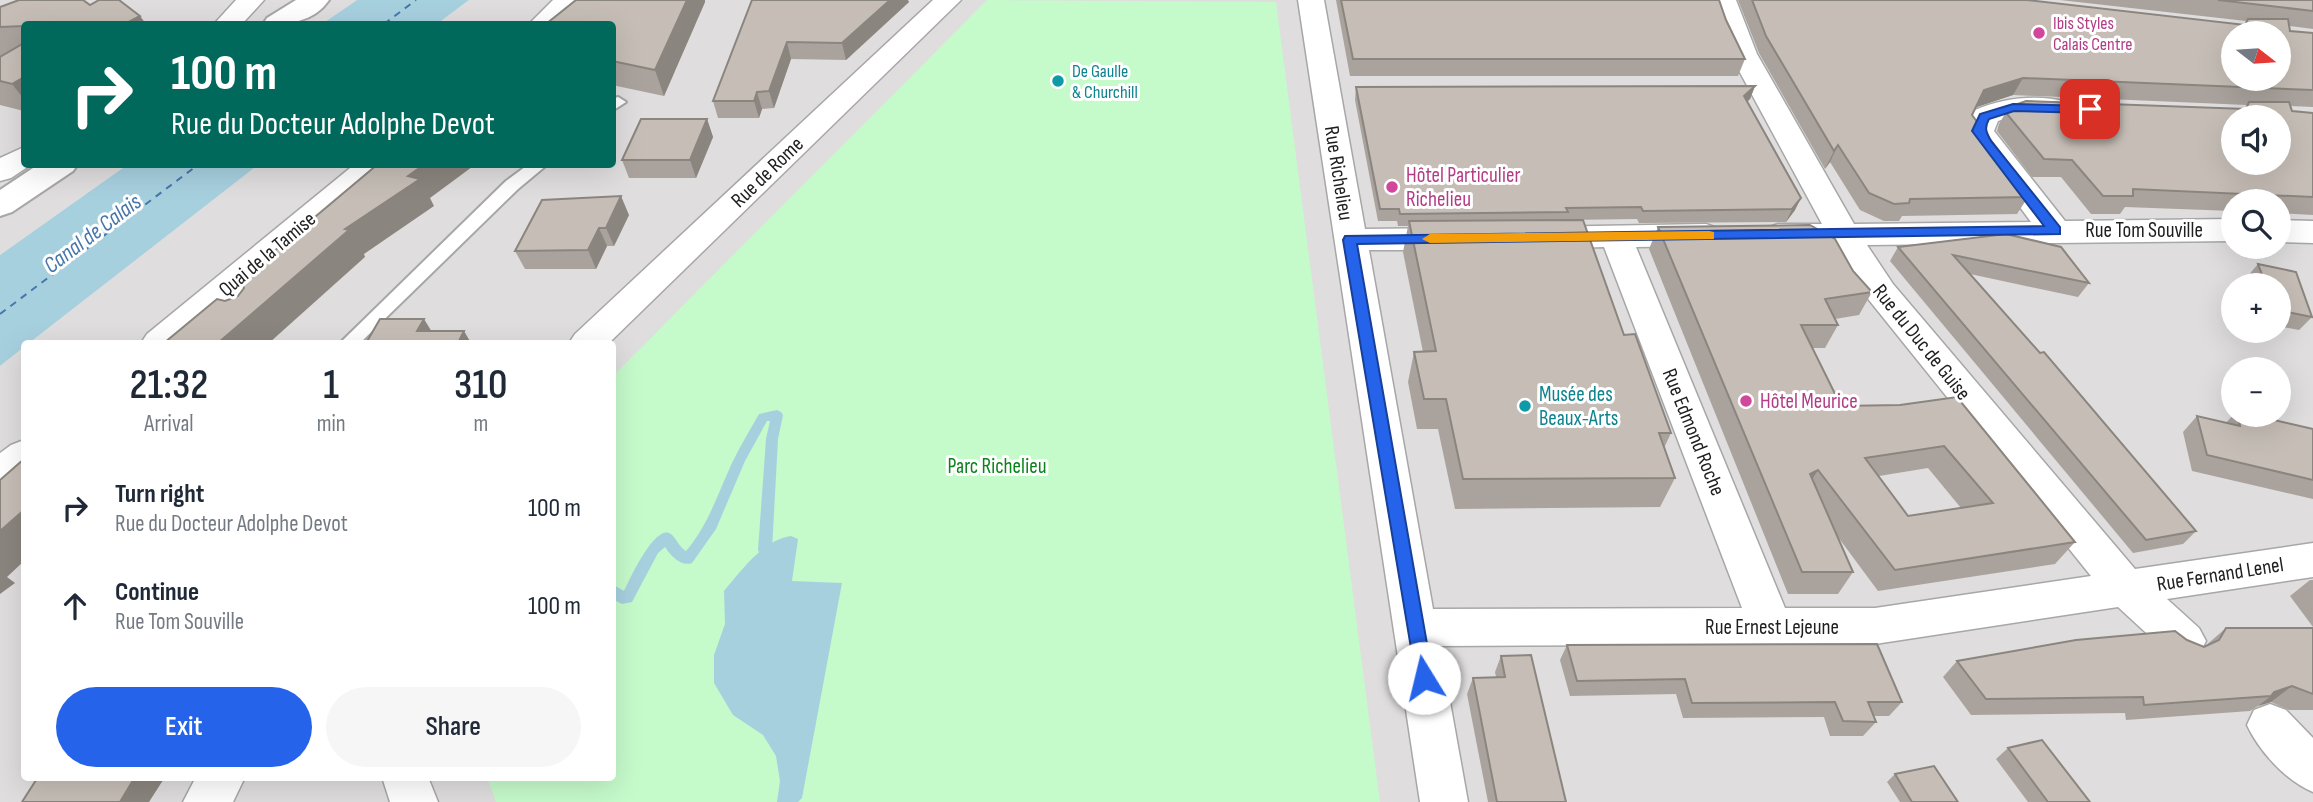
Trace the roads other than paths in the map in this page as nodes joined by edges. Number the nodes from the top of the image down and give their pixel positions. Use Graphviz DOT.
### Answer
graph roads {
  1 [pos="251,0"];
  2 [pos="315,0"];
  3 [pos="568,0"];
  4 [pos="594,0"];
  5 [pos="948,0"];
  6 [pos="1311,0"];
  7 [pos="1723,0"];
  8 [pos="230,21"];
  9 [pos="282,21"];
  10 [pos="545,21"];
  11 [pos="554,21"];
  12 [pos="2090,109"];
  13 [pos="21,158"];
  14 [pos="56,168"];
  15 [pos="371,168"];
  16 [pos="535,168"];
  17 [pos="0,171"];
  18 [pos="0,205"];
  19 [pos="2221,230"];
  20 [pos="2055,231"];
  21 [pos="2291,231"];
  22 [pos="2313,232"];
  23 [pos="1844,234"];
  24 [pos="1616,237"];
  25 [pos="1350,240"];
  26 [pos="164,340"];
  27 [pos="352,340"];
  28 [pos="590,340"];
  29 [pos="21,458"];
  30 [pos="0,475"];
  31 [pos="2313,560"];
  32 [pos="2126,589"];
  33 [pos="1771,627"];
  34 [pos="1416,628"];
  35 [pos="2184,641"];
  36 [pos="2270,724"];
  37 [pos="2313,770"];
  38 [pos="220,781"];
  39 [pos="406,781"];
  40 [pos="207,802"];
  41 [pos="414,802"];
  42 [pos="1444,802"];
  1 -- 8 [label="street"];
  2 -- 9 [label="street"];
  3 -- 10 [label="street"];
  4 -- 11 [label="street"];
  5 -- 28 [label="street, Rue de Rome"];
  6 -- 25 [label="street, Rue Richelieu"];
  7 -- 23 [label="street, Rue du Duc de Guise"];
  12 -- 20 [label="street"];
  13 -- 17 [label="street"];
  14 -- 18 [label="street"];
  15 -- 26 [label="street, Quai de la Tamise"];
  16 -- 27 [label="lane"];
  19 -- 20 [label="street, Rue Tom Souville"];
  20 -- 23 [label="street, Rue Tom Souville"];
  21 -- 22 [label="street"];
  23 -- 24 [label="street, Rue Tom Souville"];
  23 -- 32 [label="street, Rue du Duc de Guise"];
  24 -- 25 [label="street, Rue Tom Souville"];
  24 -- 33 [label="street, Rue Edmond Roche"];
  25 -- 34 [label="street, Rue Richelieu"];
  29 -- 30 [label="street"];
  31 -- 32 [label="street, Rue Fernand Lenel"];
  32 -- 33 [label="street, Rue Ernest Lejeune"];
  32 -- 35 [label="street, Rue du Duc de Guise"];
  33 -- 34 [label="street, Rue Ernest Lejeune"];
  34 -- 42 [label="street, Rue Richelieu"];
  36 -- 37 [label="street"];
  38 -- 40 [label="street"];
  39 -- 41 [label="street"];
}
